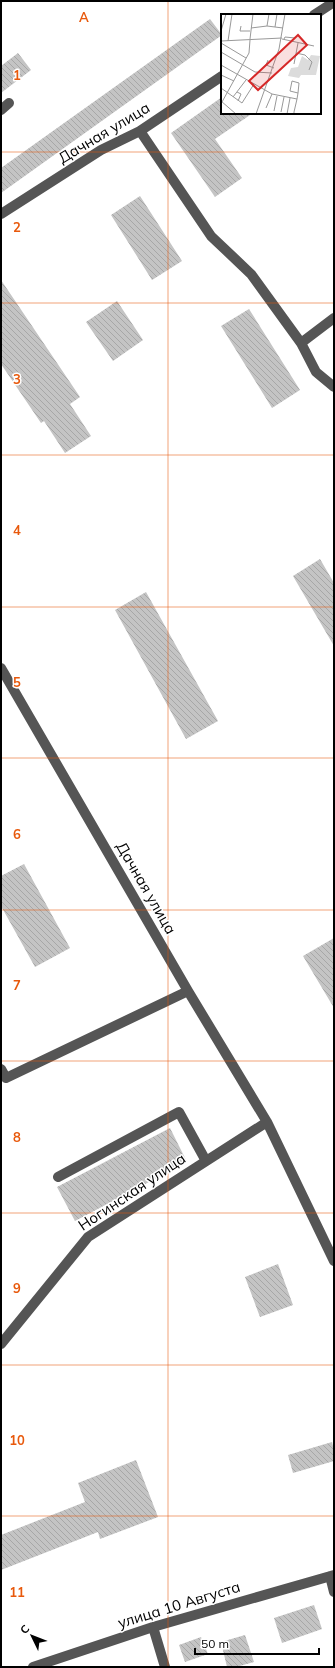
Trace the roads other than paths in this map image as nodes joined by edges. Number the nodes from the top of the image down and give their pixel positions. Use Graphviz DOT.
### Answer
graph roads {
  1 [pos="334,2"];
  2 [pos="316,14"];
  3 [pos="221,77"];
  4 [pos="10,103"];
  5 [pos="1,110"];
  6 [pos="140,131"];
  7 [pos="1,214"];
  8 [pos="334,318"];
  9 [pos="301,344"];
  10 [pos="334,388"];
  11 [pos="1,668"];
  12 [pos="188,991"];
  13 [pos="1,1069"];
  14 [pos="267,1122"];
  15 [pos="206,1161"];
  16 [pos="58,1177"];
  17 [pos="334,1261"];
  18 [pos="1,1344"];
  19 [pos="332,1576"];
  20 [pos="334,1592"];
  21 [pos="153,1627"];
  22 [pos="33,1667"];
  23 [pos="165,1667"];
  1 -- 2 [label="street"];
  3 -- 6 [label="street, Дачная улица"];
  4 -- 5 [label="street"];
  6 -- 7 [label="street, Дачная улица"];
  6 -- 9 [label="street"];
  8 -- 9 [label="street"];
  9 -- 10 [label="street"];
  11 -- 12 [label="street, Дачная улица"];
  12 -- 13 [label="street"];
  12 -- 14 [label="street, Дачная улица"];
  14 -- 15 [label="street, Ногинская улица"];
  14 -- 17 [label="street, Дачная улица"];
  15 -- 16 [label="street"];
  15 -- 18 [label="street, Ногинская улица"];
  19 -- 20 [label="street"];
  19 -- 21 [label="street, улица 10 Августа"];
  21 -- 22 [label="street, улица 10 Августа"];
  21 -- 23 [label="street"];
}
